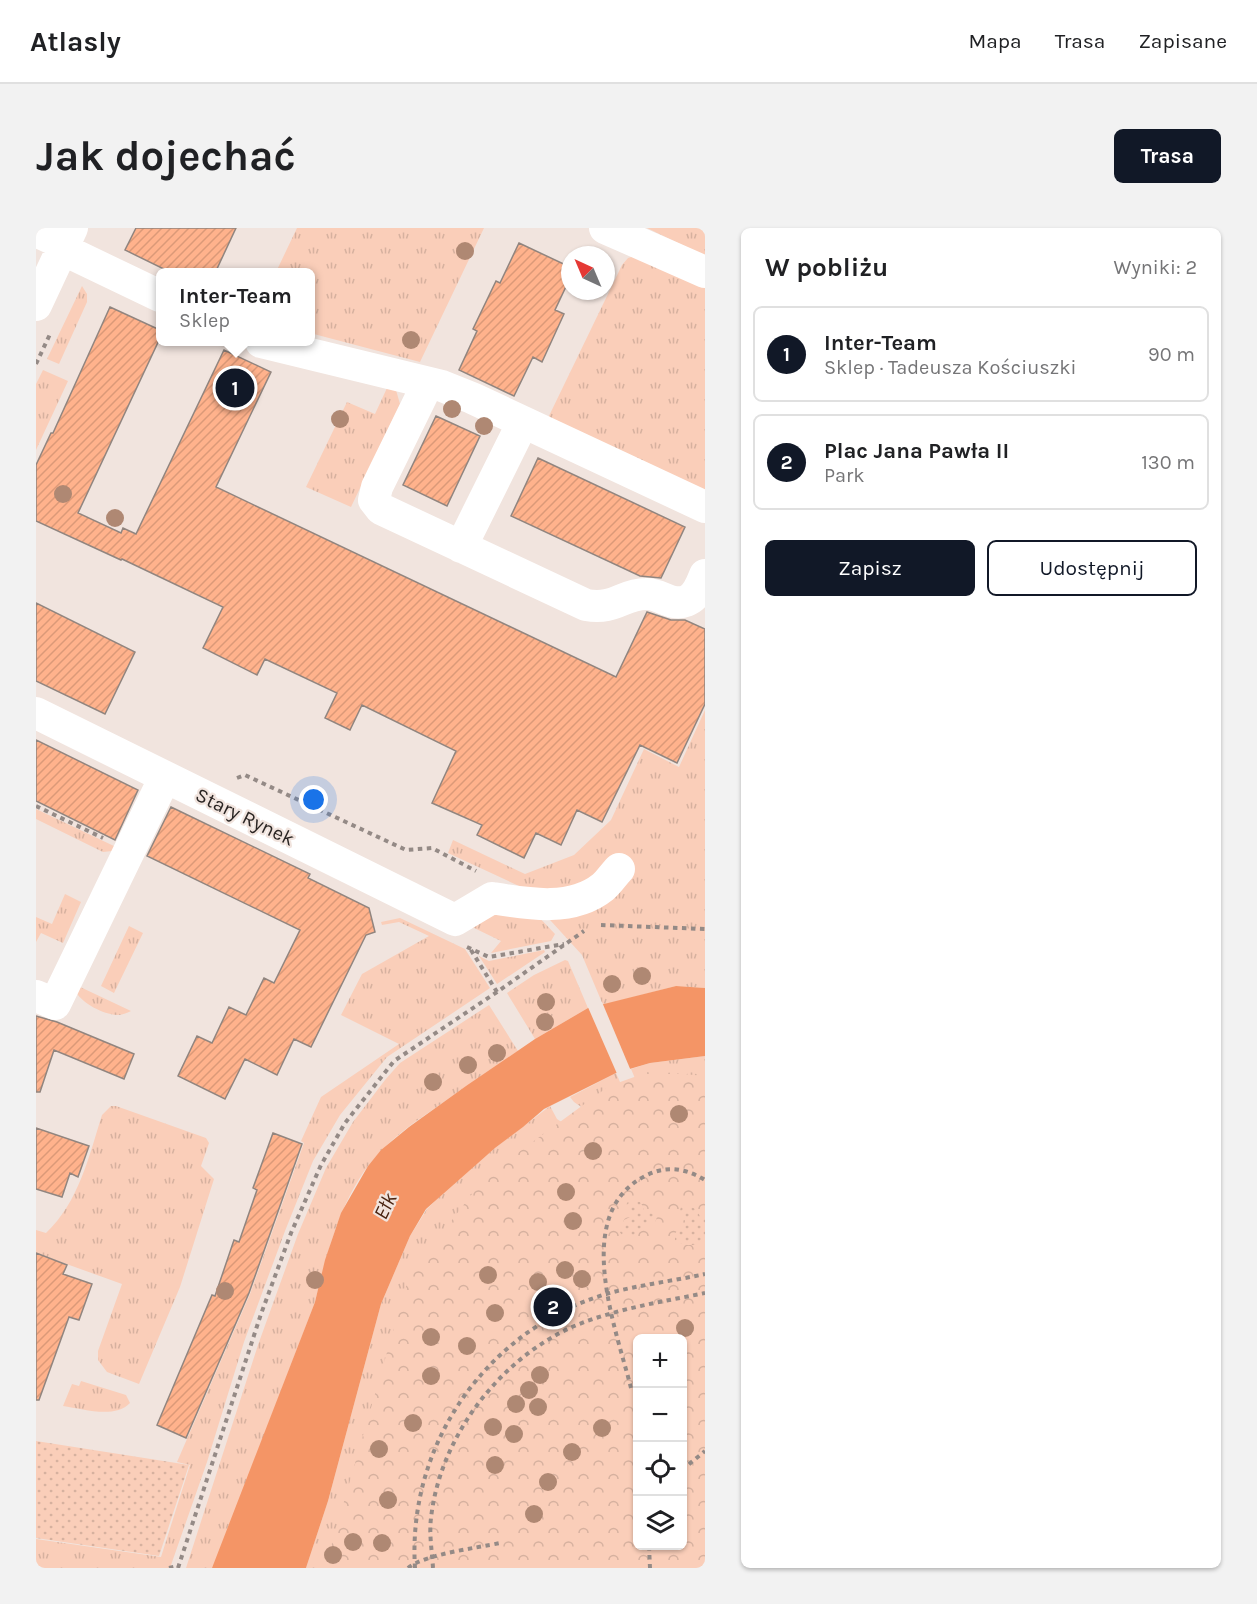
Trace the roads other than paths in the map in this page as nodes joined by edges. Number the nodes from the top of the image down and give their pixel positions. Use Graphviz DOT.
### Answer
graph roads {
  1 [pos="605,228"];
  2 [pos="36,231"];
  3 [pos="66,240"];
  4 [pos="705,272"];
  5 [pos="156,294"];
  6 [pos="36,305"];
  7 [pos="277,346"];
  8 [pos="428,383"];
  9 [pos="522,422"];
  10 [pos="705,507"];
  11 [pos="461,547"];
  12 [pos="705,575"];
  13 [pos="36,713"];
  14 [pos="165,777"];
  15 [pos="619,869"];
  16 [pos="36,996"];
  1 -- 4 [label="street"];
  2 -- 3 [label="street"];
  3 -- 5 [label="street"];
  3 -- 6 [label="street"];
  7 -- 8 [label="street"];
  8 -- 9 [label="street"];
  8 -- 11 [label="street"];
  9 -- 10 [label="street"];
  9 -- 11 [label="street"];
  11 -- 12 [label="street"];
  13 -- 14 [label="street, Stary Rynek"];
  14 -- 15 [label="street, Stary Rynek"];
  14 -- 16 [label="street"];
}
